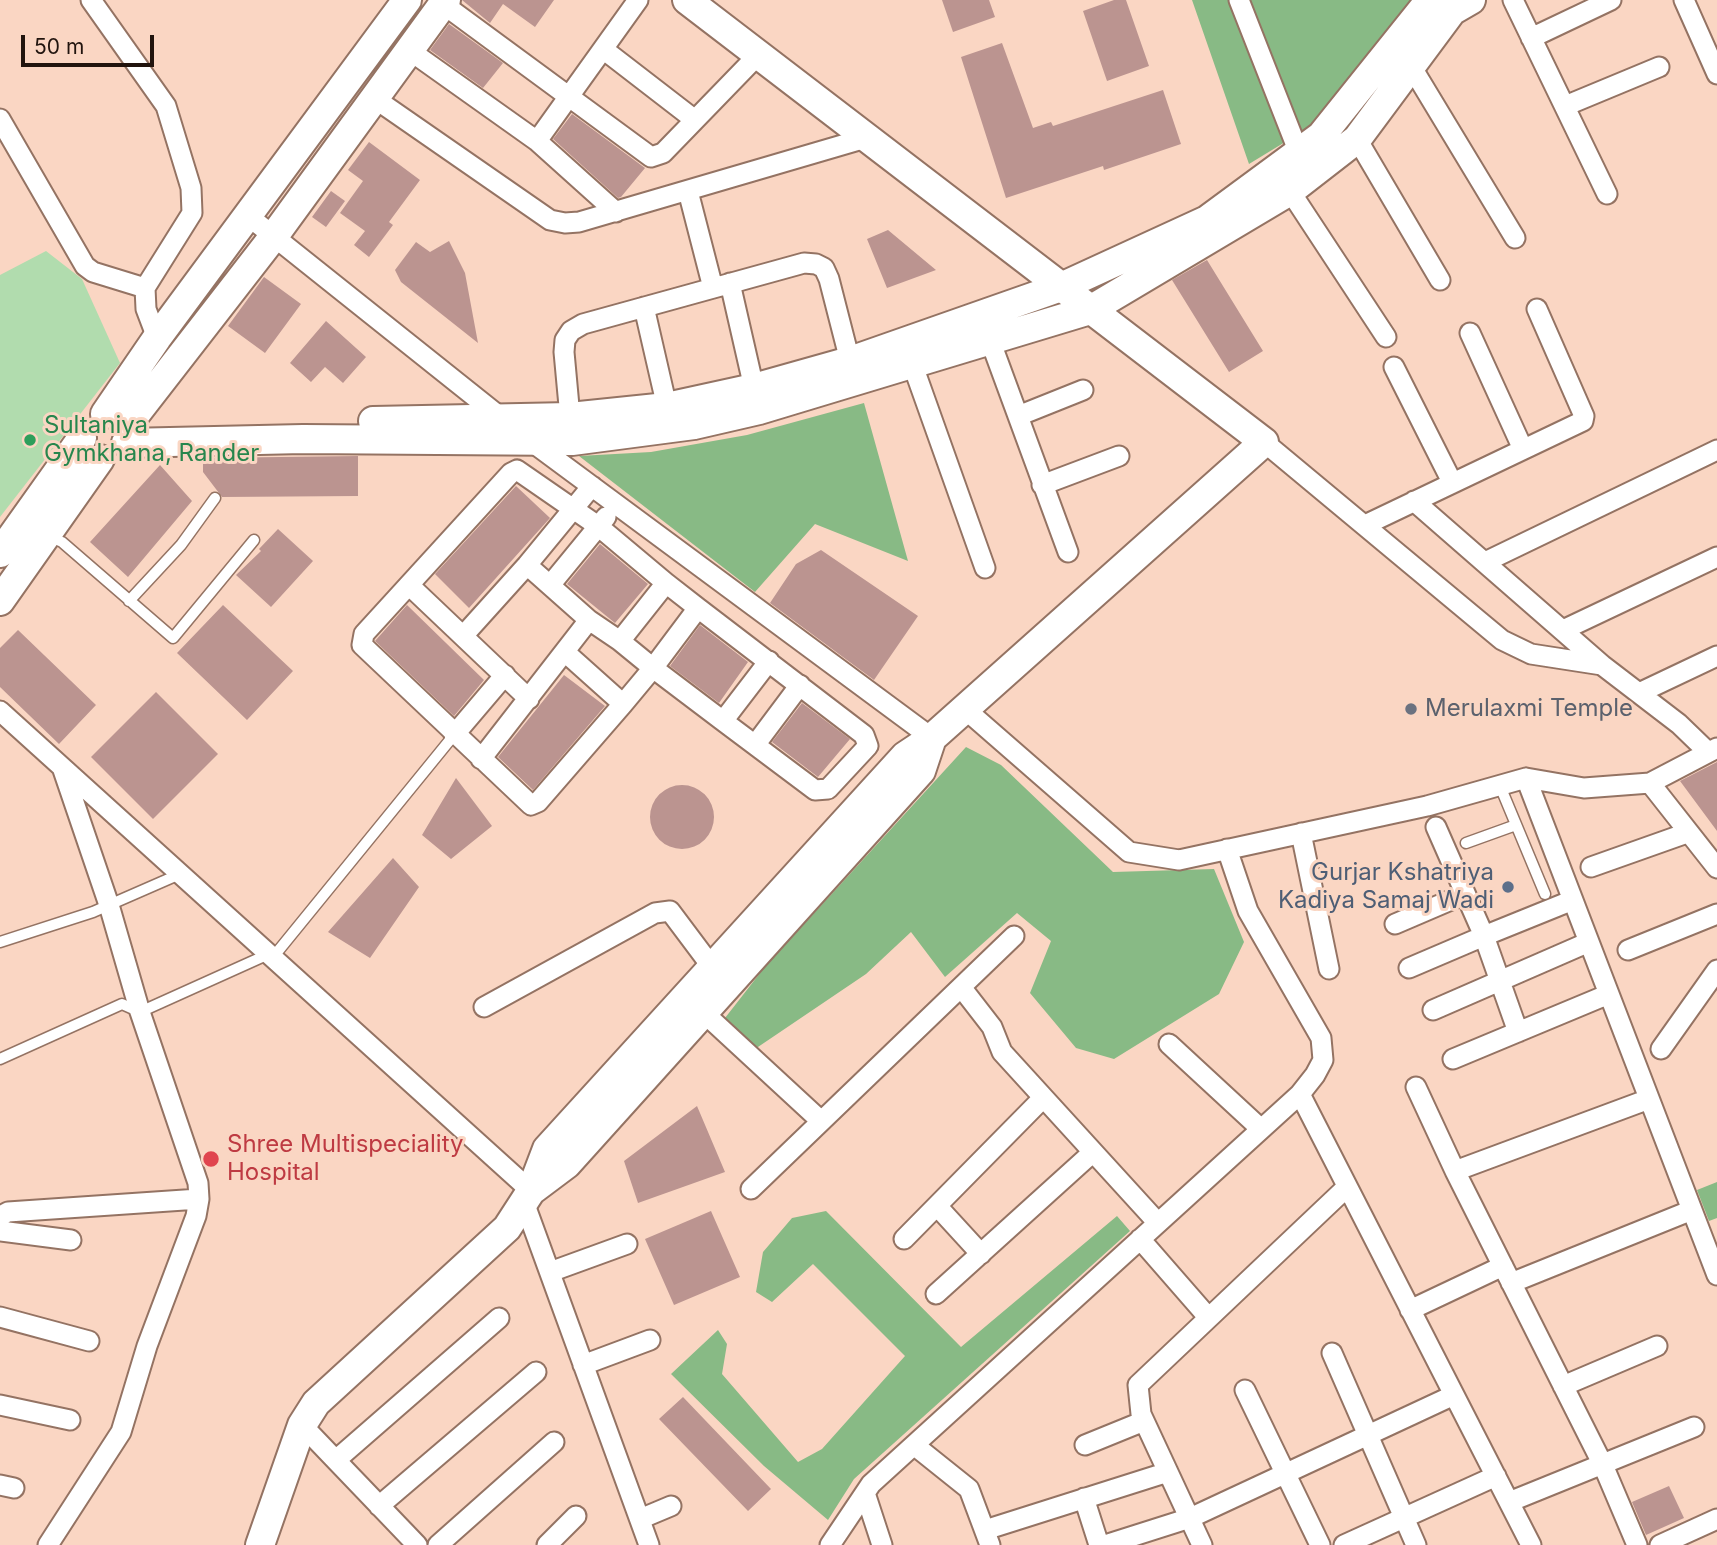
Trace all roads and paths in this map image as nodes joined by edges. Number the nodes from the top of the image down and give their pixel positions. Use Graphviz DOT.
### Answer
graph roads {
  1 [pos="90,0"];
  2 [pos="407,0"];
  3 [pos="638,0"];
  4 [pos="687,0"];
  5 [pos="1239,0"];
  6 [pos="1430,0"];
  7 [pos="1472,0"];
  8 [pos="1513,0"];
  9 [pos="1611,0"];
  10 [pos="1684,0"];
  11 [pos="445,2"];
  12 [pos="1531,38"];
  13 [pos="603,48"];
  14 [pos="409,50"];
  15 [pos="758,55"];
  16 [pos="1715,65"];
  17 [pos="1411,66"];
  18 [pos="1659,67"];
  19 [pos="568,97"];
  20 [pos="374,98"];
  21 [pos="1564,106"];
  22 [pos="0,119"];
  23 [pos="695,120"];
  24 [pos="866,138"];
  25 [pos="1357,139"];
  26 [pos="537,141"];
  27 [pos="1299,153"];
  28 [pos="688,191"];
  29 [pos="1290,191"];
  30 [pos="1607,194"];
  31 [pos="616,212"];
  32 [pos="247,215"];
  33 [pos="274,236"];
  34 [pos="1516,238"];
  35 [pos="1440,280"];
  36 [pos="721,286"];
  37 [pos="1061,287"];
  38 [pos="145,288"];
  39 [pos="644,307"];
  40 [pos="1537,309"];
  41 [pos="1090,310"];
  42 [pos="1470,333"];
  43 [pos="1386,337"];
  44 [pos="157,338"];
  45 [pos="990,340"];
  46 [pos="850,361"];
  47 [pos="912,363"];
  48 [pos="1394,367"];
  49 [pos="754,387"];
  50 [pos="1083,390"];
  51 [pos="667,407"];
  52 [pos="499,416"];
  53 [pos="1018,416"];
  54 [pos="570,417"];
  55 [pos="120,430"];
  56 [pos="527,439"];
  57 [pos="1264,442"];
  58 [pos="1522,447"];
  59 [pos="91,448"];
  60 [pos="1717,450"];
  61 [pos="1119,456"];
  62 [pos="1452,482"];
  63 [pos="1042,485"];
  64 [pos="592,486"];
  65 [pos="215,498"];
  66 [pos="1414,501"];
  67 [pos="618,504"];
  68 [pos="575,509"];
  69 [pos="1365,525"];
  70 [pos="598,526"];
  71 [pos="44,534"];
  72 [pos="254,540"];
  73 [pos="1068,552"];
  74 [pos="0,553"];
  75 [pos="1717,557"];
  76 [pos="1487,562"];
  77 [pos="527,565"];
  78 [pos="985,568"];
  79 [pos="551,583"];
  80 [pos="666,583"];
  81 [pos="411,586"];
  82 [pos="0,601"];
  83 [pos="130,601"];
  84 [pos="698,608"];
  85 [pos="589,620"];
  86 [pos="1563,630"];
  87 [pos="463,636"];
  88 [pos="620,641"];
  89 [pos="566,653"];
  90 [pos="1717,656"];
  91 [pos="769,662"];
  92 [pos="1602,665"];
  93 [pos="653,668"];
  94 [pos="505,676"];
  95 [pos="800,685"];
  96 [pos="1639,693"];
  97 [pos="529,699"];
  98 [pos="623,704"];
  99 [pos="965,709"];
  100 [pos="0,711"];
  101 [pos="723,721"];
  102 [pos="454,735"];
  103 [pos="932,738"];
  104 [pos="755,745"];
  105 [pos="1713,750"];
  106 [pos="481,760"];
  107 [pos="62,767"];
  108 [pos="1526,778"];
  109 [pos="1650,783"];
  110 [pos="1500,786"];
  111 [pos="1516,825"];
  112 [pos="1436,827"];
  113 [pos="1301,833"];
  114 [pos="1687,833"];
  115 [pos="1466,844"];
  116 [pos="1227,849"];
  117 [pos="1591,867"];
  118 [pos="1717,868"];
  119 [pos="180,873"];
  120 [pos="1465,894"];
  121 [pos="1545,894"];
  122 [pos="1573,900"];
  123 [pos="108,905"];
  124 [pos="1717,914"];
  125 [pos="1395,924"];
  126 [pos="1014,936"];
  127 [pos="1484,936"];
  128 [pos="0,942"];
  129 [pos="1589,942"];
  130 [pos="1628,950"];
  131 [pos="273,955"];
  132 [pos="712,967"];
  133 [pos="1409,968"];
  134 [pos="1329,969"];
  135 [pos="1717,970"];
  136 [pos="1501,981"];
  137 [pos="961,987"];
  138 [pos="1609,994"];
  139 [pos="484,1007"];
  140 [pos="1433,1010"];
  141 [pos="140,1012"];
  142 [pos="704,1013"];
  143 [pos="1518,1032"];
  144 [pos="1169,1044"];
  145 [pos="1661,1049"];
  146 [pos="0,1059"];
  147 [pos="1453,1059"];
  148 [pos="1416,1087"];
  149 [pos="1300,1094"];
  150 [pos="1042,1098"];
  151 [pos="1649,1099"];
  152 [pos="821,1121"];
  153 [pos="1261,1129"];
  154 [pos="1092,1153"];
  155 [pos="1455,1171"];
  156 [pos="1347,1187"];
  157 [pos="751,1189"];
  158 [pos="528,1196"];
  159 [pos="199,1199"];
  160 [pos="937,1206"];
  161 [pos="1692,1210"];
  162 [pos="0,1216"];
  163 [pos="1158,1223"];
  164 [pos="0,1231"];
  165 [pos="904,1239"];
  166 [pos="1140,1239"];
  167 [pos="71,1240"];
  168 [pos="628,1244"];
  169 [pos="981,1254"];
  170 [pos="550,1272"];
  171 [pos="1507,1274"];
  172 [pos="1717,1275"];
  173 [pos="936,1294"];
  174 [pos="1410,1310"];
  175 [pos="0,1317"];
  176 [pos="1208,1317"];
  177 [pos="499,1318"];
  178 [pos="89,1340"];
  179 [pos="650,1340"];
  180 [pos="1657,1346"];
  181 [pos="1332,1353"];
  182 [pos="583,1365"];
  183 [pos="536,1372"];
  184 [pos="1563,1386"];
  185 [pos="1245,1390"];
  186 [pos="1454,1395"];
  187 [pos="0,1405"];
  188 [pos="70,1420"];
  189 [pos="1144,1421"];
  190 [pos="302,1424"];
  191 [pos="1694,1427"];
  192 [pos="1368,1435"];
  193 [pos="554,1441"];
  194 [pos="914,1445"];
  195 [pos="1085,1445"];
  196 [pos="336,1460"];
  197 [pos="1603,1465"];
  198 [pos="1168,1472"];
  199 [pos="1285,1472"];
  200 [pos="1496,1476"];
  201 [pos="865,1493"];
  202 [pos="1084,1498"];
  203 [pos="1508,1502"];
  204 [pos="379,1506"];
  205 [pos="671,1506"];
  206 [pos="576,1516"];
  207 [pos="1190,1518"];
  208 [pos="1404,1518"];
  209 [pos="640,1519"];
  210 [pos="1717,1519"];
  211 [pos="988,1537"];
  212 [pos="48,1545"];
  213 [pos="260,1545"];
  214 [pos="416,1545"];
  215 [pos="438,1545"];
  216 [pos="547,1545"];
  217 [pos="649,1545"];
  218 [pos="830,1545"];
  219 [pos="882,1545"];
  220 [pos="1099,1545"];
  221 [pos="1105,1545"];
  222 [pos="1202,1545"];
  223 [pos="1320,1545"];
  224 [pos="1344,1545"];
  225 [pos="1416,1545"];
  226 [pos="1531,1545"];
  227 [pos="1637,1545"];
  228 [pos="1660,1545"];
  1 -- 38 [label="street"];
  2 -- 32 [label="street"];
  3 -- 13 [label="street"];
  4 -- 15 [label="street"];
  5 -- 27 [label="street"];
  6 -- 27 [label="street"];
  7 -- 17 [label="street"];
  8 -- 12 [label="street"];
  9 -- 12 [label="street"];
  10 -- 16 [label="street"];
  11 -- 14 [label="street"];
  11 -- 19 [label="street"];
  12 -- 21 [label="street"];
  13 -- 19 [label="street"];
  13 -- 23 [label="street"];
  14 -- 20 [label="street"];
  14 -- 26 [label="street"];
  15 -- 23 [label="street"];
  15 -- 24 [label="street"];
  17 -- 25 [label="street"];
  17 -- 34 [label="street"];
  18 -- 21 [label="street"];
  19 -- 23 [label="street"];
  19 -- 26 [label="street"];
  20 -- 31 [label="street"];
  20 -- 33 [label="street"];
  21 -- 30 [label="street"];
  22 -- 38 [label="street"];
  24 -- 28 [label="street"];
  24 -- 37 [label="street"];
  25 -- 29 [label="street"];
  25 -- 35 [label="street"];
  26 -- 31 [label="street"];
  27 -- 37 [label="street"];
  28 -- 31 [label="street"];
  28 -- 36 [label="street"];
  29 -- 41 [label="street"];
  29 -- 43 [label="street"];
  32 -- 33 [label="street"];
  32 -- 44 [label="street"];
  33 -- 52 [label="street"];
  33 -- 55 [label="street"];
  36 -- 39 [label="street"];
  36 -- 46 [label="street"];
  36 -- 49 [label="street"];
  37 -- 41 [label="street"];
  37 -- 46 [label="street"];
  38 -- 44 [label="street"];
  39 -- 51 [label="street"];
  39 -- 54 [label="street"];
  40 -- 58 [label="street"];
  41 -- 45 [label="street"];
  41 -- 57 [label="street"];
  42 -- 58 [label="street"];
  44 -- 55 [label="street"];
  45 -- 47 [label="street"];
  45 -- 53 [label="street"];
  46 -- 49 [label="street"];
  47 -- 56 [label="street"];
  47 -- 78 [label="street"];
  48 -- 62 [label="street"];
  49 -- 51 [label="street"];
  50 -- 53 [label="street"];
  51 -- 54 [label="street"];
  52 -- 54 [label="street"];
  52 -- 55 [label="street"];
  52 -- 56 [label="street"];
  53 -- 63 [label="street"];
  55 -- 56 [label="street"];
  55 -- 59 [label="street"];
  55 -- 59 [label="street"];
  56 -- 64 [label="street"];
  57 -- 69 [label="street"];
  57 -- 99 [label="street"];
  58 -- 62 [label="street"];
  59 -- 71 [label="street"];
  59 -- 74 [label="street"];
  60 -- 76 [label="street"];
  61 -- 63 [label="street"];
  62 -- 66 [label="street"];
  63 -- 73 [label="street"];
  64 -- 67 [label="street"];
  64 -- 68 [label="street"];
  65 -- 83 [label="lane"];
  66 -- 69 [label="street"];
  66 -- 76 [label="street"];
  67 -- 70 [label="street"];
  67 -- 103 [label="street"];
  68 -- 70 [label="street"];
  68 -- 77 [label="street"];
  68 -- 81 [label="street"];
  69 -- 92 [label="street"];
  70 -- 79 [label="street"];
  70 -- 80 [label="street"];
  71 -- 82 [label="street"];
  71 -- 83 [label="lane"];
  72 -- 83 [label="lane"];
  75 -- 86 [label="street"];
  76 -- 86 [label="street"];
  77 -- 79 [label="street"];
  77 -- 87 [label="street"];
  79 -- 85 [label="street"];
  80 -- 84 [label="street"];
  80 -- 88 [label="street"];
  81 -- 87 [label="street"];
  81 -- 102 [label="street"];
  84 -- 91 [label="street"];
  84 -- 93 [label="street"];
  85 -- 88 [label="street"];
  85 -- 89 [label="street"];
  86 -- 92 [label="street"];
  87 -- 94 [label="street"];
  88 -- 93 [label="street"];
  89 -- 97 [label="street"];
  89 -- 98 [label="street"];
  90 -- 96 [label="street"];
  91 -- 95 [label="street"];
  91 -- 101 [label="street"];
  92 -- 96 [label="street"];
  93 -- 98 [label="street"];
  93 -- 101 [label="street"];
  94 -- 97 [label="street"];
  94 -- 102 [label="street"];
  95 -- 104 [label="street"];
  95 -- 104 [label="street"];
  96 -- 105 [label="street"];
  97 -- 106 [label="street"];
  98 -- 106 [label="street"];
  99 -- 103 [label="street"];
  99 -- 116 [label="street"];
  100 -- 107 [label="street"];
  101 -- 104 [label="street"];
  102 -- 106 [label="street"];
  102 -- 131 [label="lane"];
  103 -- 132 [label="street"];
  103 -- 142 [label="street"];
  105 -- 109 [label="street"];
  107 -- 119 [label="street"];
  107 -- 123 [label="street"];
  108 -- 109 [label="street"];
  108 -- 110 [label="street"];
  108 -- 122 [label="street"];
  109 -- 114 [label="street"];
  110 -- 111 [label="lane"];
  110 -- 113 [label="street"];
  111 -- 115 [label="lane"];
  111 -- 121 [label="lane"];
  112 -- 120 [label="street"];
  113 -- 116 [label="street"];
  113 -- 134 [label="street"];
  114 -- 117 [label="street"];
  114 -- 118 [label="street"];
  116 -- 149 [label="street"];
  119 -- 123 [label="lane"];
  119 -- 131 [label="street"];
  120 -- 125 [label="street"];
  120 -- 127 [label="street"];
  122 -- 127 [label="street"];
  122 -- 129 [label="street"];
  123 -- 128 [label="lane"];
  123 -- 141 [label="street"];
  124 -- 130 [label="street"];
  126 -- 137 [label="street"];
  127 -- 133 [label="street"];
  127 -- 136 [label="street"];
  129 -- 136 [label="street"];
  129 -- 138 [label="street"];
  131 -- 141 [label="lane"];
  131 -- 158 [label="street"];
  132 -- 139 [label="street"];
  132 -- 158 [label="street"];
  135 -- 145 [label="street"];
  136 -- 140 [label="street"];
  136 -- 143 [label="street"];
  137 -- 150 [label="street"];
  137 -- 152 [label="street"];
  138 -- 143 [label="street"];
  138 -- 151 [label="street"];
  141 -- 146 [label="lane"];
  141 -- 159 [label="street"];
  142 -- 152 [label="street"];
  142 -- 158 [label="street"];
  143 -- 147 [label="street"];
  144 -- 153 [label="street"];
  148 -- 155 [label="street"];
  149 -- 153 [label="street"];
  149 -- 156 [label="street"];
  150 -- 154 [label="street"];
  150 -- 160 [label="street"];
  151 -- 155 [label="street"];
  151 -- 161 [label="street"];
  152 -- 157 [label="street"];
  153 -- 163 [label="street"];
  154 -- 163 [label="street"];
  154 -- 169 [label="street"];
  155 -- 171 [label="street"];
  156 -- 174 [label="street"];
  156 -- 176 [label="street"];
  158 -- 170 [label="street"];
  158 -- 190 [label="street"];
  159 -- 162 [label="street"];
  159 -- 212 [label="street"];
  160 -- 165 [label="street"];
  160 -- 169 [label="street"];
  161 -- 171 [label="street"];
  161 -- 172 [label="street"];
  163 -- 166 [label="street"];
  164 -- 167 [label="street"];
  166 -- 176 [label="street"];
  166 -- 194 [label="street"];
  168 -- 170 [label="street"];
  169 -- 173 [label="street"];
  170 -- 182 [label="street"];
  171 -- 174 [label="street"];
  171 -- 184 [label="street"];
  174 -- 186 [label="street"];
  175 -- 178 [label="street"];
  176 -- 189 [label="street"];
  177 -- 196 [label="street"];
  179 -- 182 [label="street"];
  180 -- 184 [label="street"];
  181 -- 192 [label="street"];
  182 -- 209 [label="street"];
  183 -- 204 [label="street"];
  184 -- 197 [label="street"];
  185 -- 199 [label="street"];
  186 -- 192 [label="street"];
  186 -- 200 [label="street"];
  187 -- 188 [label="street"];
  189 -- 195 [label="street"];
  189 -- 198 [label="street"];
  190 -- 196 [label="street"];
  190 -- 213 [label="street"];
  191 -- 197 [label="street"];
  192 -- 199 [label="street"];
  192 -- 208 [label="street"];
  193 -- 215 [label="street"];
  194 -- 201 [label="street"];
  194 -- 211 [label="street"];
  196 -- 204 [label="street"];
  197 -- 203 [label="street"];
  197 -- 227 [label="street"];
  198 -- 202 [label="street"];
  198 -- 207 [label="street"];
  199 -- 207 [label="street"];
  199 -- 223 [label="street"];
  200 -- 203 [label="street"];
  200 -- 208 [label="street"];
  201 -- 218 [label="street"];
  201 -- 219 [label="street"];
  202 -- 211 [label="street"];
  202 -- 220 [label="street"];
  203 -- 226 [label="street"];
  204 -- 214 [label="street"];
  205 -- 209 [label="street"];
  206 -- 216 [label="street"];
  207 -- 221 [label="street"];
  207 -- 222 [label="street"];
  208 -- 224 [label="street"];
  208 -- 225 [label="street"];
  209 -- 217 [label="street"];
  210 -- 228 [label="street"];
}
